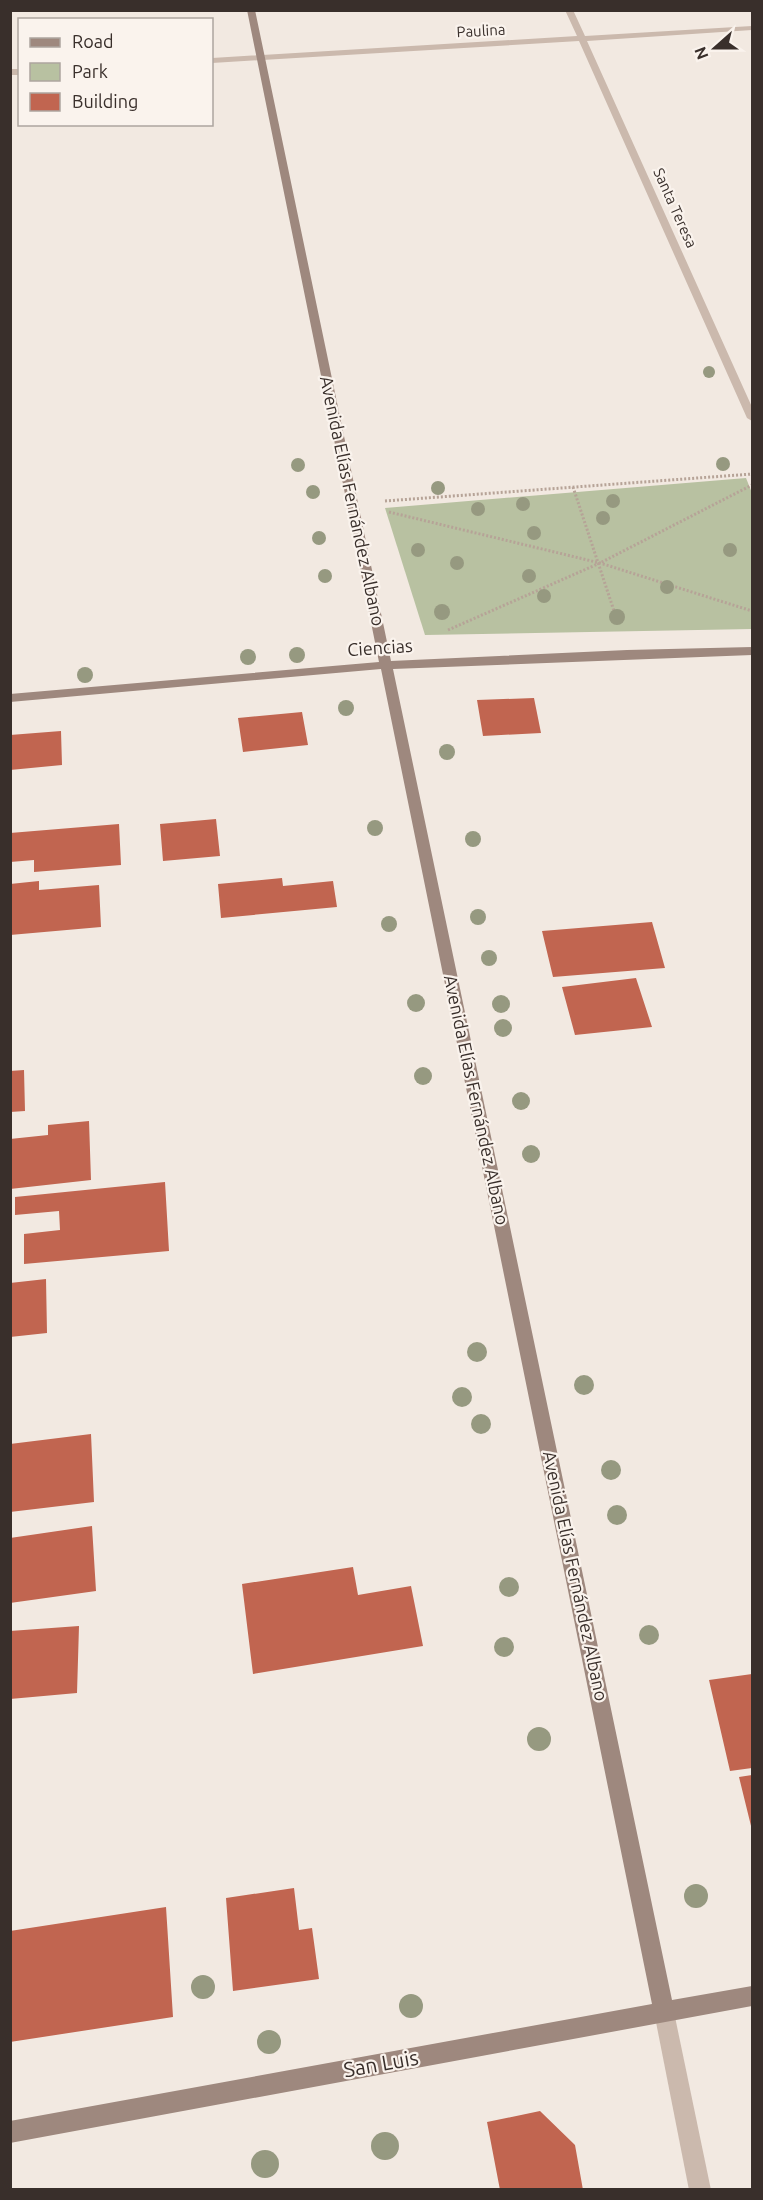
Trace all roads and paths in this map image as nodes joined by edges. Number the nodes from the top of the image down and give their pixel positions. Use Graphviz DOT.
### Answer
graph roads {
  1 [pos="251,10"];
  2 [pos="569,10"];
  3 [pos="753,28"];
  4 [pos="582,39"];
  5 [pos="261,58"];
  6 [pos="213,61"];
  7 [pos="753,418"];
  8 [pos="753,474"];
  9 [pos="753,484"];
  10 [pos="573,487"];
  11 [pos="352,504"];
  12 [pos="600,563"];
  13 [pos="753,611"];
  14 [pos="442,633"];
  15 [pos="753,651"];
  16 [pos="627,654"];
  17 [pos="386,665"];
  18 [pos="10,698"];
  19 [pos="753,1996"];
  20 [pos="664,2012"];
  21 [pos="10,2132"];
  22 [pos="700,2190"];
  1 -- 5 [label="street, Avenida Elías Fernández Albano"];
  2 -- 4 [label="street, Santa Teresa"];
  3 -- 4 [label="street, Paulina"];
  4 -- 5 [label="street, Paulina"];
  4 -- 7 [label="street, Santa Teresa"];
  5 -- 6 [label="street, Paulina"];
  5 -- 11 [label="street, Avenida Elías Fernández Albano"];
  8 -- 10 [label="path"];
  9 -- 12 [label="path"];
  10 -- 11 [label="path"];
  10 -- 12 [label="path"];
  11 -- 12 [label="path"];
  11 -- 17 [label="street, Avenida Elías Fernández Albano"];
  12 -- 13 [label="path"];
  12 -- 14 [label="path"];
  12 -- 16 [label="path"];
  15 -- 16 [label="street, Ciencias"];
  16 -- 17 [label="street, Ciencias"];
  17 -- 18 [label="street, Ciencias"];
  17 -- 20 [label="street, Avenida Elías Fernández Albano"];
  19 -- 20 [label="street, San Luis"];
  20 -- 21 [label="street, San Luis"];
  20 -- 22 [label="street, Avenida Elías Fernández Albano"];
}
